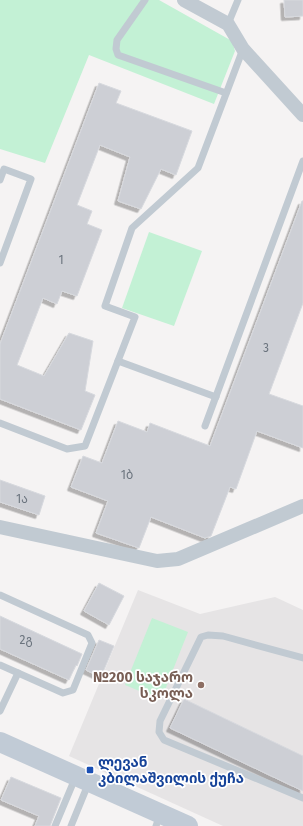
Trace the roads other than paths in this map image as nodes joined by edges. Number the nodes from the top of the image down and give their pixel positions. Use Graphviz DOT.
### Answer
graph roads {
  1 [pos="145,0"];
  2 [pos="184,0"];
  3 [pos="238,0"];
  4 [pos="228,24"];
  5 [pos="242,49"];
  6 [pos="226,93"];
  7 [pos="303,115"];
  8 [pos="303,160"];
  9 [pos="0,180"];
  10 [pos="0,263"];
  11 [pos="118,361"];
  12 [pos="216,397"];
  13 [pos="0,423"];
  14 [pos="205,426"];
  15 [pos="303,506"];
  16 [pos="0,527"];
  17 [pos="0,595"];
  18 [pos="303,658"];
  19 [pos="0,665"];
  20 [pos="18,673"];
  21 [pos="0,711"];
  22 [pos="1,745"];
  23 [pos="83,779"];
  24 [pos="303,798"];
  25 [pos="171,823"];
  26 [pos="55,826"];
  27 [pos="71,826"];
  1 -- 6 [label="lane"];
  2 -- 4 [label="street"];
  3 -- 4 [label="lane"];
  4 -- 5 [label="street"];
  5 -- 6 [label="lane"];
  5 -- 7 [label="street"];
  6 -- 11 [label="lane"];
  8 -- 12 [label="lane"];
  9 -- 10 [label="lane"];
  11 -- 12 [label="lane"];
  11 -- 13 [label="lane"];
  12 -- 14 [label="lane"];
  15 -- 16 [label="street"];
  17 -- 20 [label="lane"];
  18 -- 24 [label="lane"];
  19 -- 20 [label="lane"];
  20 -- 21 [label="lane"];
  22 -- 23 [label="main road"];
  23 -- 25 [label="main road"];
  23 -- 26 [label="lane"];
  23 -- 27 [label="lane"];
}
